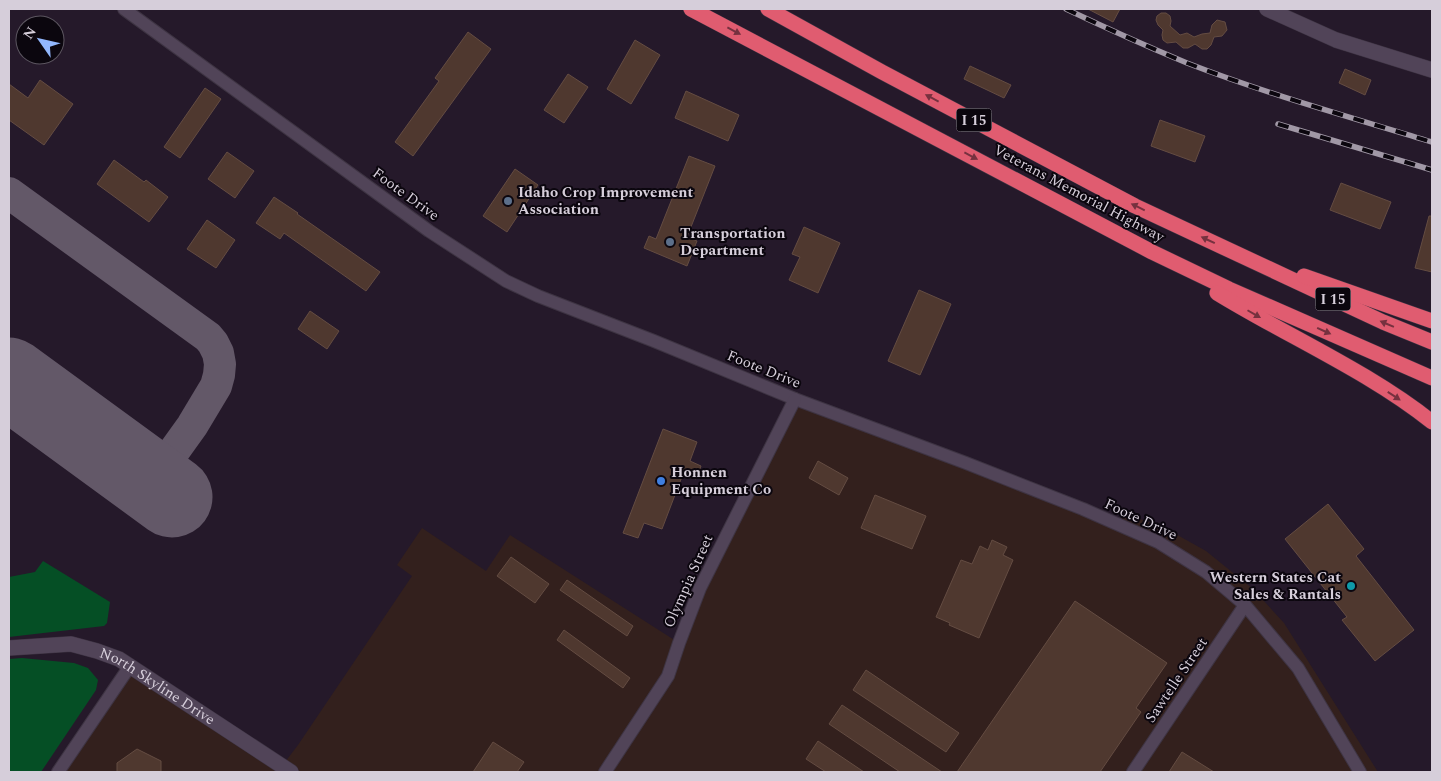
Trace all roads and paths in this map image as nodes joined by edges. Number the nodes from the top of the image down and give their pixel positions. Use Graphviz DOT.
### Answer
graph roads {
  1 [pos="124,9"];
  2 [pos="691,9"];
  3 [pos="768,9"];
  4 [pos="1267,9"];
  5 [pos="1432,70"];
  6 [pos="1152,252"];
  7 [pos="1234,252"];
  8 [pos="1432,321"];
  9 [pos="1432,342"];
  10 [pos="1432,378"];
  11 [pos="795,399"];
  12 [pos="1432,422"];
  13 [pos="1245,605"];
  14 [pos="9,648"];
  15 [pos="130,666"];
  16 [pos="58,772"];
  17 [pos="291,772"];
  18 [pos="605,772"];
  19 [pos="1133,772"];
  20 [pos="1360,772"];
  1 -- 11 [label="street, Foote Drive"];
  2 -- 6 [label="highway, Veterans Memorial Highway / I 15, one-way"];
  7 -- 3 [label="highway, Veterans Memorial Highway / I 15, one-way"];
  4 -- 5 [label="main road"];
  6 -- 10 [label="highway, Veterans Memorial Highway / I 15, one-way"];
  6 -- 12 [label="highway, one-way"];
  7 -- 8 [label="highway"];
  9 -- 7 [label="highway, Veterans Memorial Highway / I 15, one-way"];
  11 -- 13 [label="street, Foote Drive"];
  11 -- 18 [label="street, Olympia Street"];
  13 -- 19 [label="street, Sawtelle Street"];
  13 -- 20 [label="street, Foote Drive"];
  14 -- 15 [label="main road, North Skyline Drive"];
  15 -- 16 [label="street"];
  15 -- 17 [label="main road, North Skyline Drive"];
}
